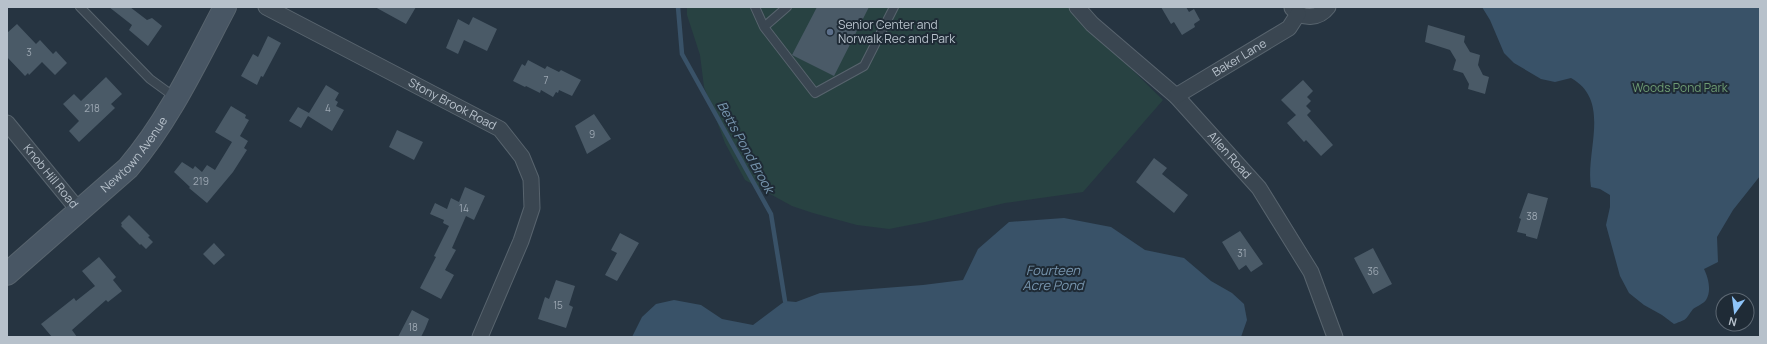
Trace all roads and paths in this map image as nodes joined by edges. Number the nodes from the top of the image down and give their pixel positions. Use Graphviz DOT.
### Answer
graph roads {
  1 [pos="80,7"];
  2 [pos="225,7"];
  3 [pos="266,7"];
  4 [pos="755,7"];
  5 [pos="787,7"];
  6 [pos="894,7"];
  7 [pos="1077,7"];
  8 [pos="1328,7"];
  9 [pos="1295,10"];
  10 [pos="764,27"];
  11 [pos="1176,96"];
  12 [pos="176,98"];
  13 [pos="7,122"];
  14 [pos="80,212"];
  15 [pos="7,274"];
  16 [pos="480,337"];
  17 [pos="1335,337"];
  1 -- 12 [label="lane"];
  2 -- 12 [label="main road, Newtown Avenue"];
  3 -- 16 [label="street, Stony Brook Road"];
  4 -- 10 [label="lane"];
  5 -- 10 [label="lane"];
  6 -- 10 [label="lane"];
  7 -- 11 [label="street, Allen Road"];
  8 -- 9 [label="street, Baker Lane"];
  9 -- 11 [label="street, Baker Lane"];
  11 -- 17 [label="street, Allen Road"];
  12 -- 14 [label="main road, Newtown Avenue"];
  13 -- 14 [label="street, Knob Hill Road"];
  14 -- 15 [label="main road, Newtown Avenue"];
}
